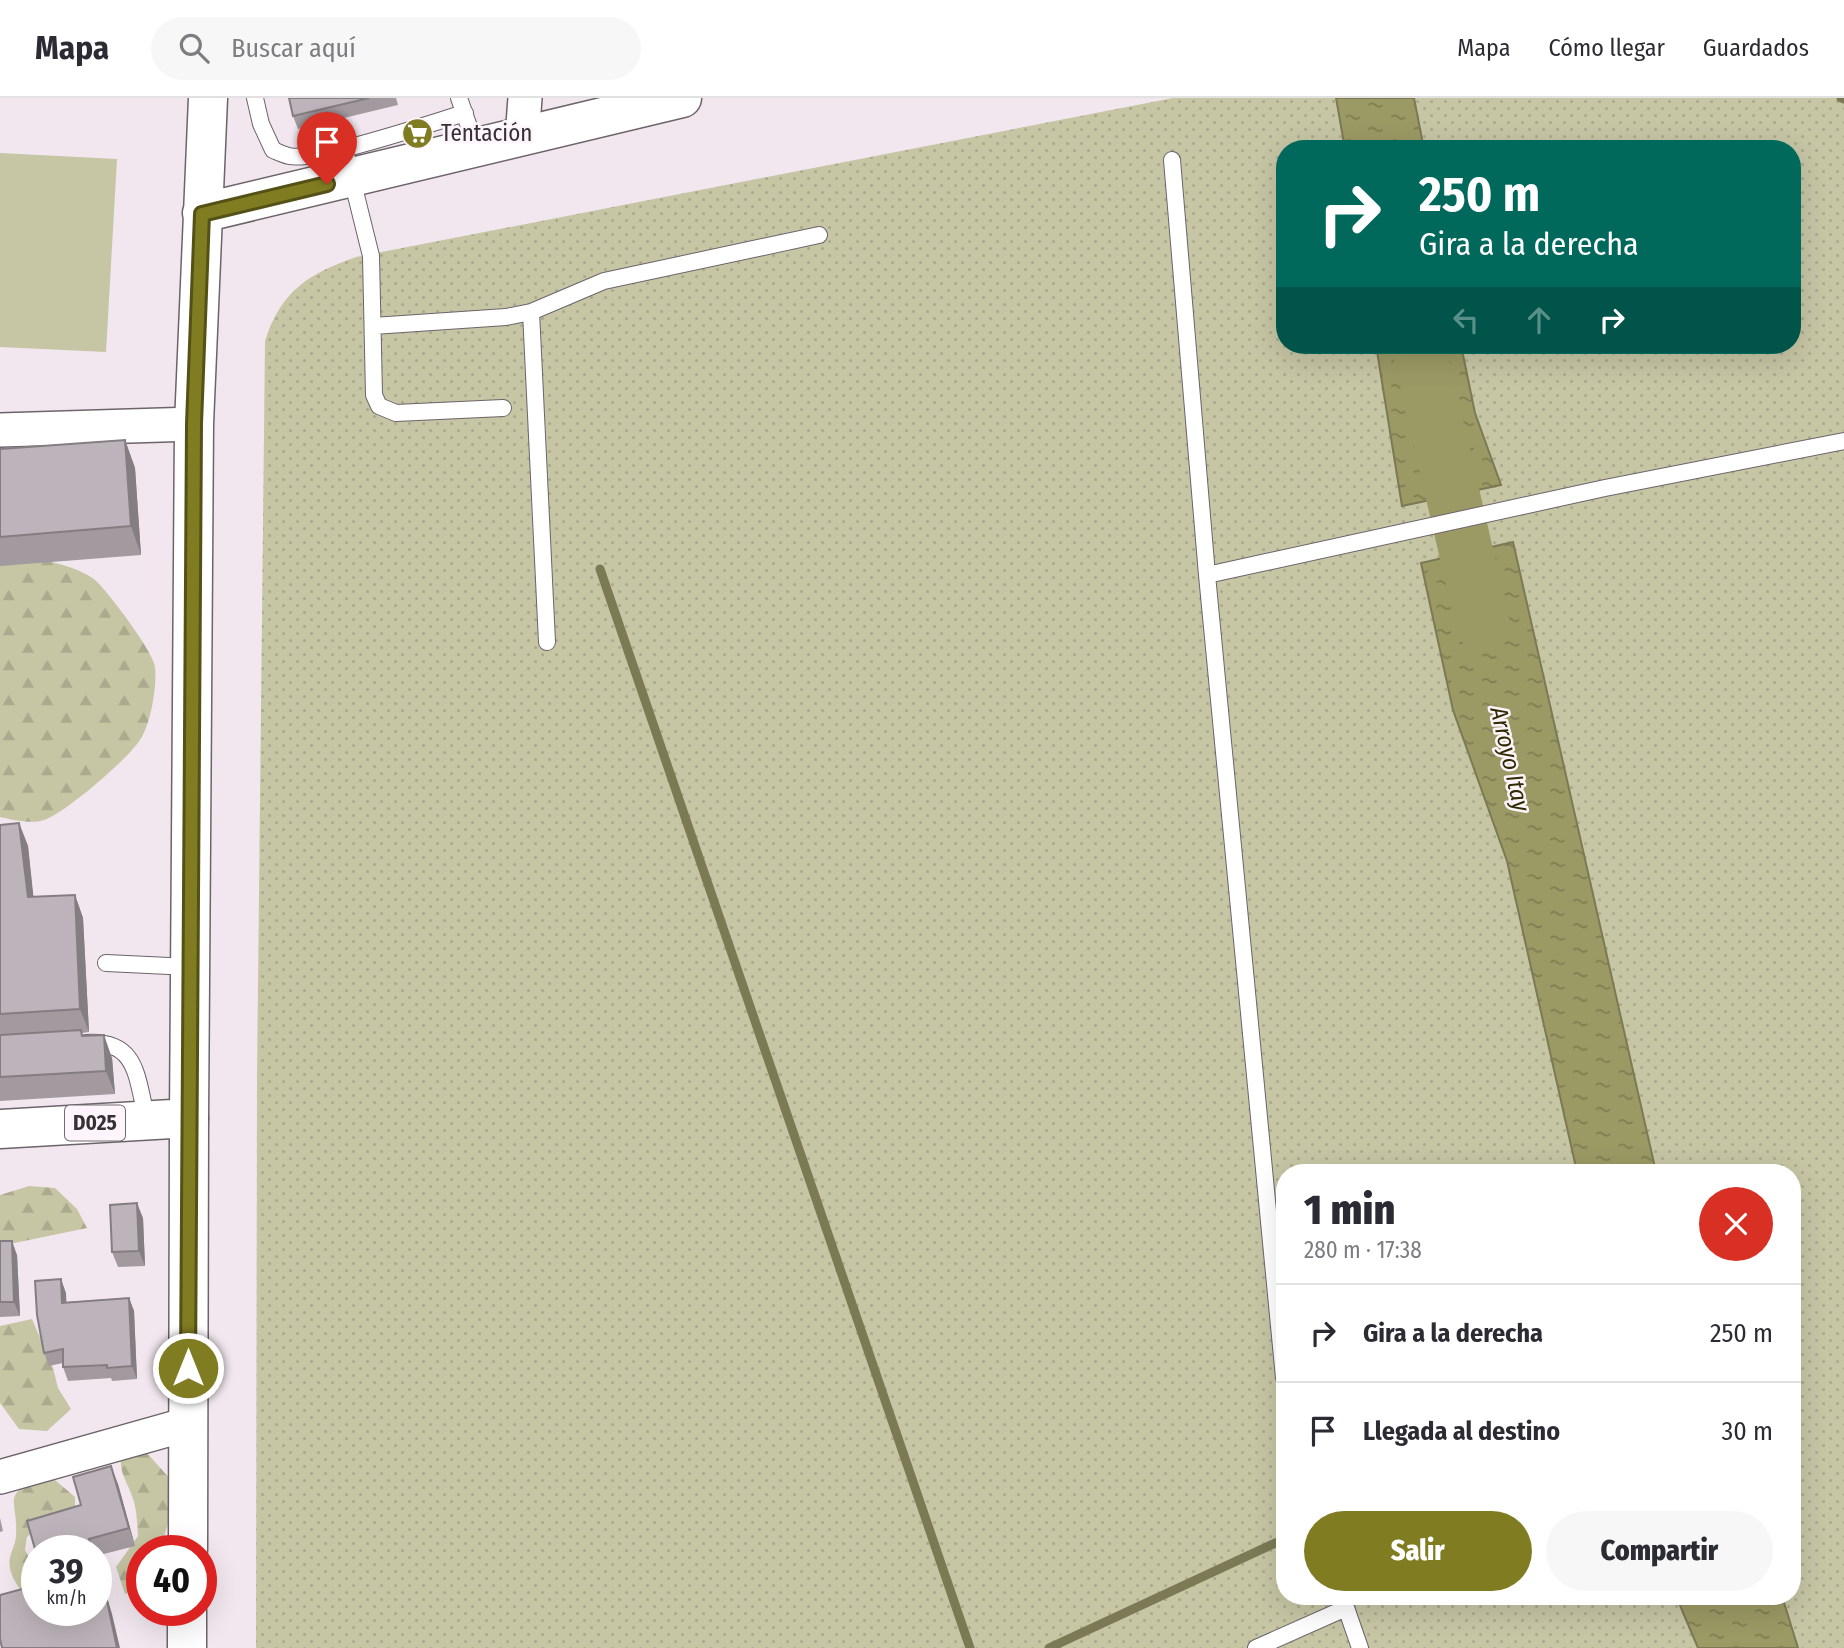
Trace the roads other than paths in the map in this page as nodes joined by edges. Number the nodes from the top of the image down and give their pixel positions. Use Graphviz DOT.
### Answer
graph roads {
  1 [pos="208,98"];
  2 [pos="255,98"];
  3 [pos="525,98"];
  4 [pos="682,98"];
  5 [pos="462,106"];
  6 [pos="522,138"];
  7 [pos="477,149"];
  8 [pos="1172,160"];
  9 [pos="348,162"];
  10 [pos="202,214"];
  11 [pos="819,234"];
  12 [pos="531,312"];
  13 [pos="373,326"];
  14 [pos="503,408"];
  15 [pos="194,424"];
  16 [pos="0,430"];
  17 [pos="1844,441"];
  18 [pos="1207,575"];
  19 [pos="547,642"];
  20 [pos="106,963"];
  21 [pos="190,967"];
  22 [pos="66,1045"];
  23 [pos="189,1118"];
  24 [pos="147,1119"];
  25 [pos="0,1129"];
  26 [pos="1276,1295"];
  27 [pos="188,1424"];
  28 [pos="0,1477"];
  29 [pos="188,1535"];
  30 [pos="1338,1605"];
  31 [pos="1345,1605"];
  32 [pos="187,1626"];
  33 [pos="187,1648"];
  34 [pos="1256,1648"];
  35 [pos="1360,1648"];
  1 -- 10 [label="main road"];
  2 -- 9 [label="lane"];
  3 -- 6 [label="street"];
  4 -- 6 [label="main road"];
  5 -- 7 [label="lane"];
  5 -- 9 [label="lane"];
  6 -- 7 [label="main road"];
  7 -- 9 [label="main road"];
  8 -- 18 [label="lane"];
  9 -- 10 [label="main road"];
  9 -- 13 [label="lane"];
  10 -- 15 [label="main road"];
  11 -- 12 [label="lane"];
  12 -- 13 [label="lane"];
  12 -- 19 [label="lane"];
  13 -- 14 [label="lane"];
  15 -- 16 [label="street"];
  15 -- 21 [label="main road"];
  17 -- 18 [label="lane"];
  18 -- 26 [label="lane"];
  20 -- 21 [label="lane"];
  21 -- 23 [label="main road"];
  22 -- 24 [label="lane"];
  23 -- 24 [label="main road, D025"];
  23 -- 27 [label="main road"];
  24 -- 25 [label="main road, D025"];
  27 -- 28 [label="street"];
  27 -- 29 [label="main road"];
  30 -- 34 [label="lane"];
  31 -- 35 [label="lane"];
  32 -- 33 [label="main road"];
}
